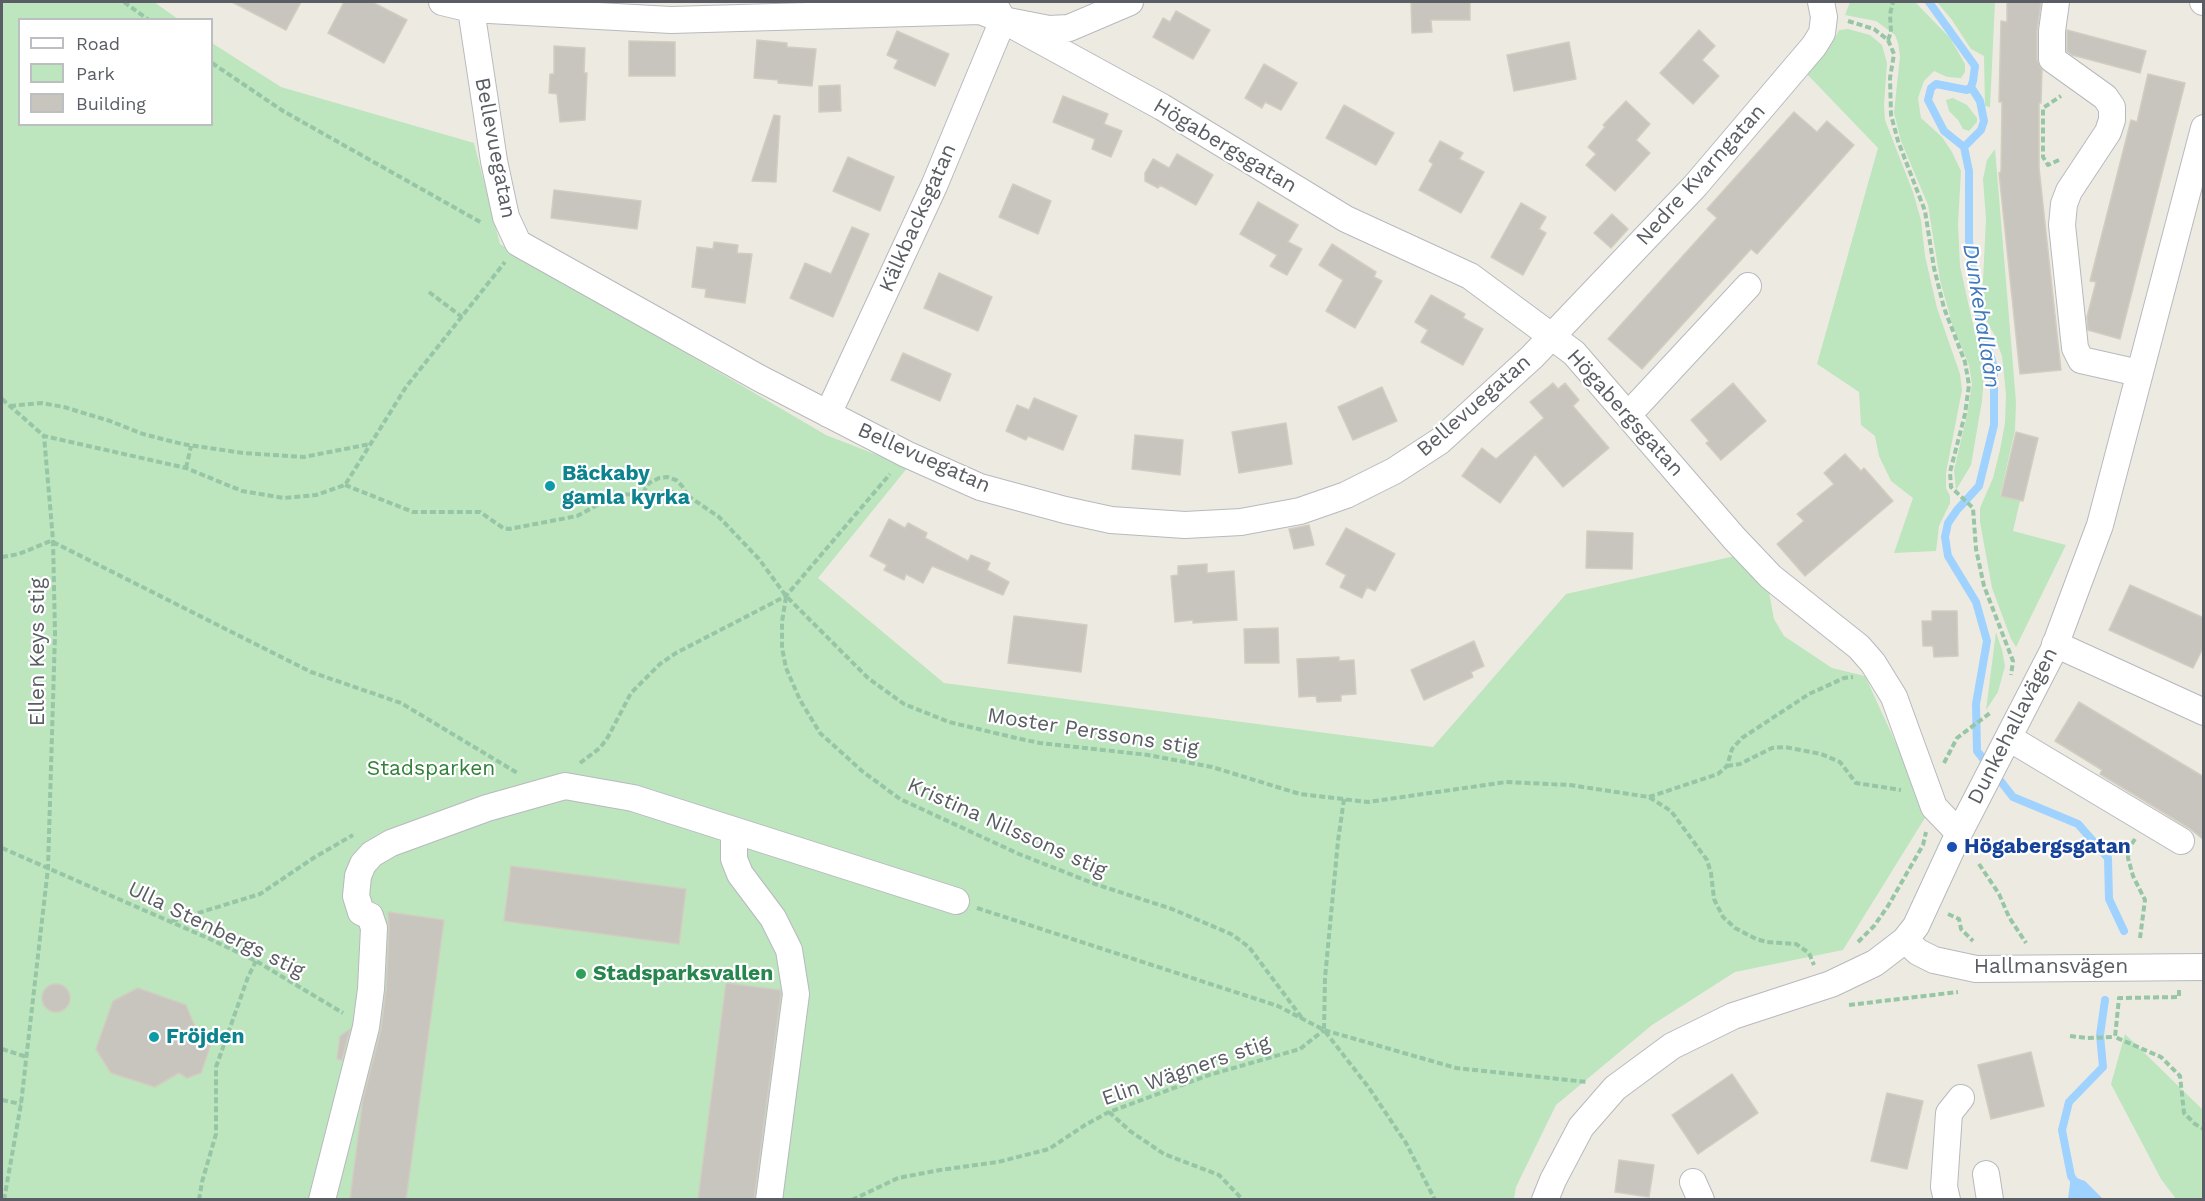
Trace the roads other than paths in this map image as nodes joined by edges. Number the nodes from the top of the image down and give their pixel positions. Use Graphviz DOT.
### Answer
graph roads {
  1 [pos="442,2"];
  2 [pos="1130,2"];
  3 [pos="2056,2"];
  4 [pos="471,9"];
  5 [pos="1822,9"];
  6 [pos="998,11"];
  7 [pos="2204,128"];
  8 [pos="1748,286"];
  9 [pos="1553,336"];
  10 [pos="2139,373"];
  11 [pos="828,414"];
  12 [pos="1628,415"];
  13 [pos="2055,644"];
  14 [pos="2204,712"];
  15 [pos="2008,738"];
  16 [pos="734,831"];
  17 [pos="1959,833"];
  18 [pos="2181,841"];
  19 [pos="956,901"];
  20 [pos="1905,940"];
  21 [pos="2204,967"];
  22 [pos="1961,1098"];
  23 [pos="1986,1174"];
  24 [pos="322,1200"];
  25 [pos="769,1200"];
  26 [pos="1545,1200"];
  27 [pos="1947,1200"];
  28 [pos="1990,1200"];
  1 -- 4 [label="street"];
  2 -- 6 [label="street"];
  3 -- 10 [label="street"];
  4 -- 6 [label="street"];
  4 -- 11 [label="street, Bellevuegatan"];
  5 -- 9 [label="street, Nedre Kvarngatan"];
  6 -- 9 [label="street, Högabergsgatan"];
  6 -- 11 [label="street, Kälkbacksgatan"];
  7 -- 10 [label="street, Dunkehallavägen"];
  8 -- 12 [label="street"];
  9 -- 11 [label="street, Bellevuegatan"];
  9 -- 12 [label="street, Högabergsgatan"];
  10 -- 13 [label="street, Dunkehallavägen"];
  12 -- 17 [label="street, Högabergsgatan"];
  13 -- 14 [label="street"];
  13 -- 15 [label="street, Dunkehallavägen"];
  15 -- 17 [label="street, Dunkehallavägen"];
  15 -- 18 [label="street"];
  16 -- 19 [label="street"];
  16 -- 24 [label="street"];
  16 -- 25 [label="street"];
  17 -- 20 [label="street, Dunkehallavägen"];
  20 -- 21 [label="street, Hallmansvägen"];
  20 -- 26 [label="street, Dunkehallavägen"];
  22 -- 27 [label="street"];
  23 -- 28 [label="street"];
}
